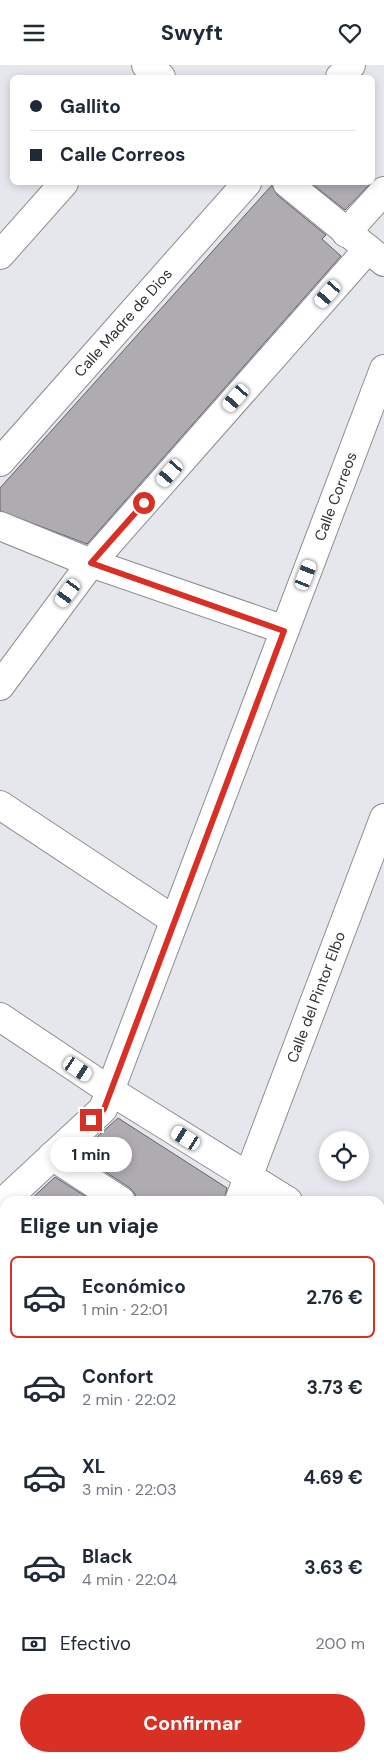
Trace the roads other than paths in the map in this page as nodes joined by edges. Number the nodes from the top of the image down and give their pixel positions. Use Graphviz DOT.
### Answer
graph roads {
  1 [pos="350,65"];
  2 [pos="342,75"];
  3 [pos="62,185"];
  4 [pos="245,185"];
  5 [pos="289,185"];
  6 [pos="384,191"];
  7 [pos="346,233"];
  8 [pos="0,255"];
  9 [pos="376,255"];
  10 [pos="384,369"];
  11 [pos="0,462"];
  12 [pos="0,526"];
  13 [pos="91,563"];
  14 [pos="284,631"];
  15 [pos="0,686"];
  16 [pos="0,805"];
  17 [pos="384,818"];
  18 [pos="174,920"];
  19 [pos="0,1017"];
  20 [pos="109,1090"];
  21 [pos="52,1156"];
  22 [pos="248,1176"];
  23 [pos="10,1196"];
  24 [pos="113,1196"];
  25 [pos="241,1196"];
  26 [pos="280,1196"];
  1 -- 2 [label="street"];
  3 -- 8 [label="street"];
  4 -- 11 [label="street, Calle Madre de Dios"];
  5 -- 7 [label="street"];
  6 -- 7 [label="street"];
  7 -- 9 [label="street"];
  9 -- 13 [label="street"];
  10 -- 14 [label="street, Calle Correos"];
  12 -- 13 [label="street"];
  13 -- 14 [label="street"];
  13 -- 15 [label="street"];
  14 -- 18 [label="street, Calle Correos"];
  16 -- 18 [label="street"];
  17 -- 22 [label="street, Calle del Pintor Elbo"];
  18 -- 20 [label="street, Calle Correos"];
  19 -- 20 [label="street"];
  20 -- 21 [label="street, Calle Correos"];
  20 -- 22 [label="street"];
  21 -- 23 [label="street, Calle Correos"];
  21 -- 24 [label="street"];
  22 -- 25 [label="street, Calle del Pintor Elbo"];
  22 -- 26 [label="street"];
}
